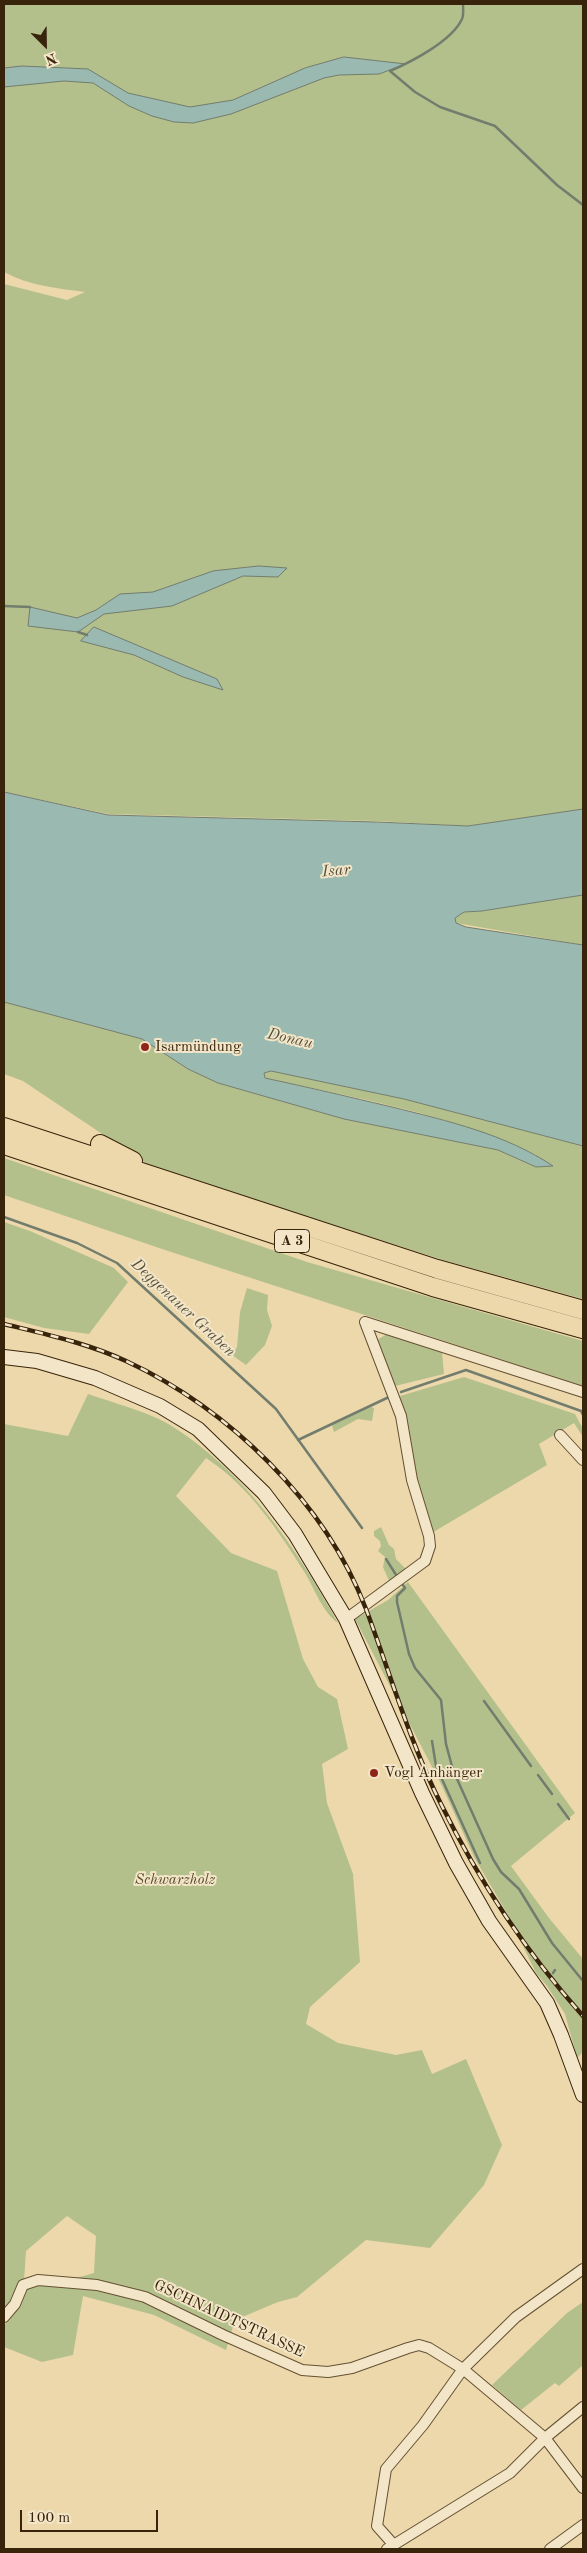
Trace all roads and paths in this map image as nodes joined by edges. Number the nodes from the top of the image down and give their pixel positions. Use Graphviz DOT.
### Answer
graph roads {
  1 [pos="4,1127"];
  2 [pos="100,1144"];
  3 [pos="4,1146"];
  4 [pos="150,1176"];
  5 [pos="583,1310"];
  6 [pos="583,1329"];
  7 [pos="4,1357"];
  8 [pos="583,1392"];
  9 [pos="560,1435"];
  10 [pos="583,1460"];
  11 [pos="346,1619"];
  12 [pos="583,2095"];
  13 [pos="583,2268"];
  14 [pos="4,2317"];
  15 [pos="463,2369"];
  16 [pos="583,2407"];
  17 [pos="545,2438"];
  18 [pos="583,2488"];
  19 [pos="583,2525"];
  20 [pos="390,2547"];
  21 [pos="550,2549"];
  1 -- 4 [label="highway, A 3"];
  2 -- 4 [label="highway"];
  3 -- 6 [label="highway, A 3"];
  4 -- 5 [label="highway, A 3"];
  7 -- 11 [label="main road"];
  8 -- 11 [label="street"];
  9 -- 10 [label="street"];
  11 -- 12 [label="main road"];
  13 -- 15 [label="street"];
  14 -- 15 [label="street, GSCHNAIDTSTRASSE"];
  15 -- 17 [label="street, GSCHNAIDTSTRASSE"];
  15 -- 20 [label="street"];
  16 -- 17 [label="street"];
  17 -- 18 [label="street, GSCHNAIDTSTRASSE"];
  17 -- 20 [label="street"];
  19 -- 21 [label="street"];
}
